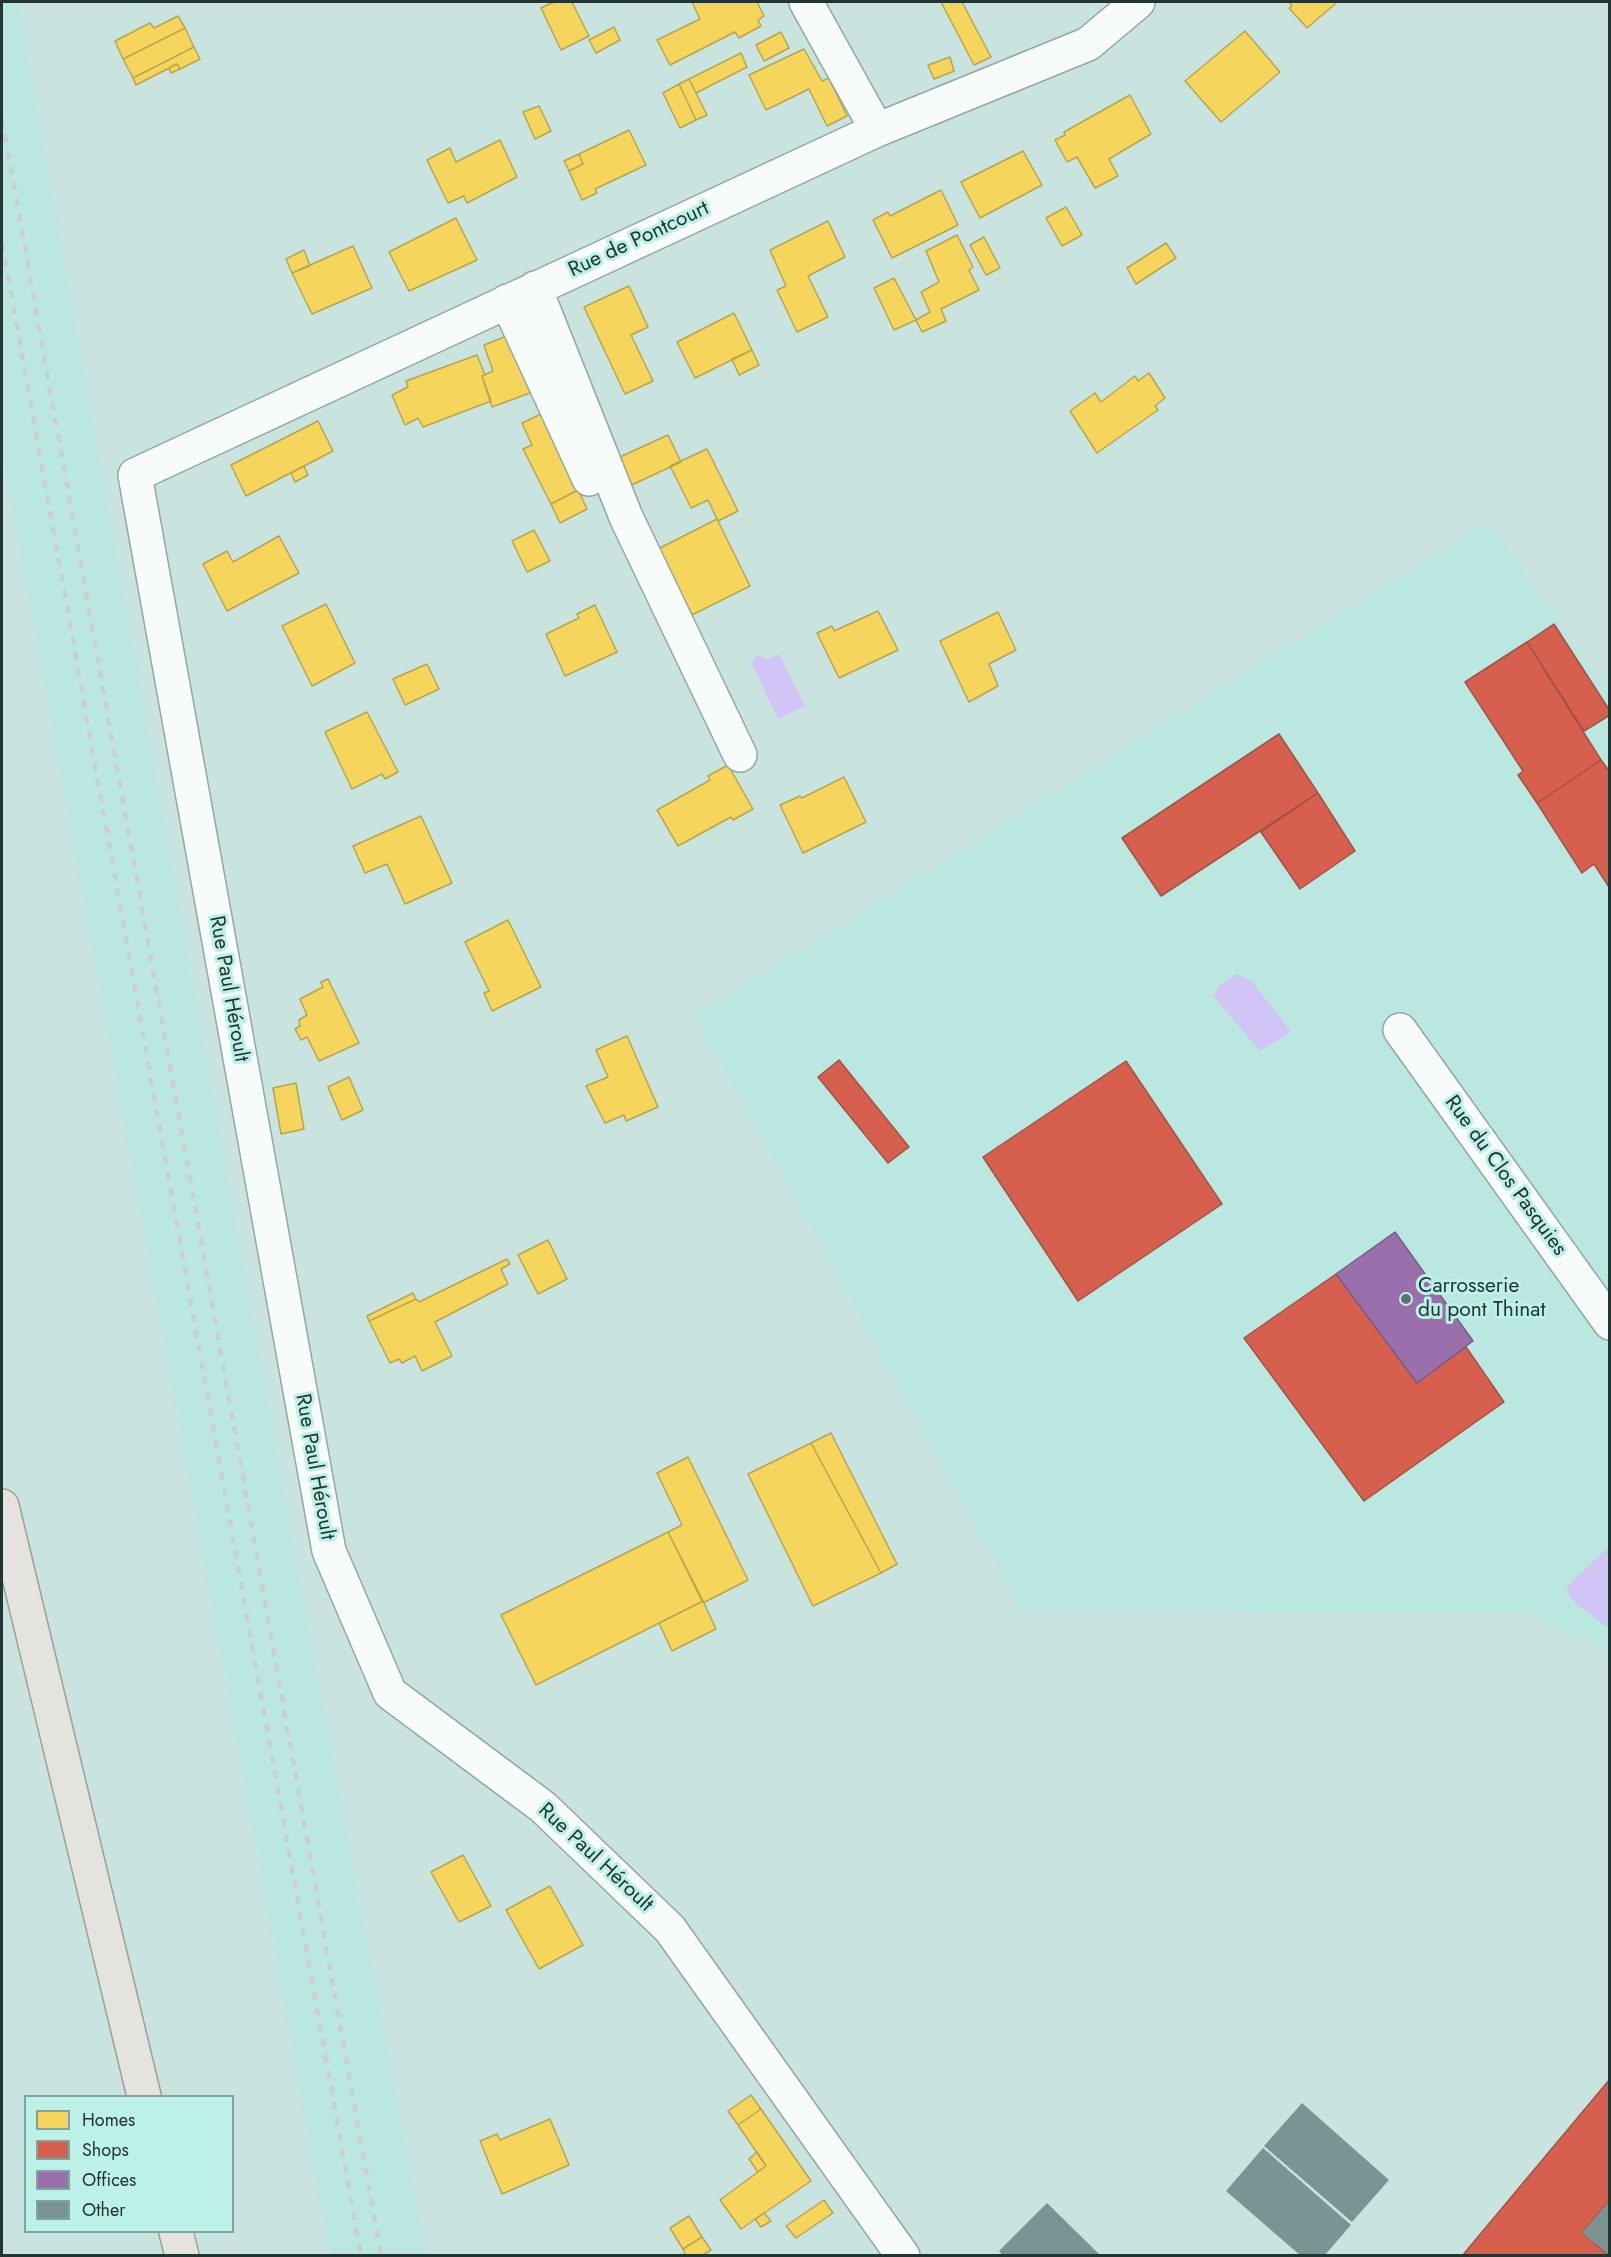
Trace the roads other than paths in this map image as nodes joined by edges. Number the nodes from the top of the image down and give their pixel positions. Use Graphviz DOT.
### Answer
graph roads {
  1 [pos="806,2"];
  2 [pos="1138,2"];
  3 [pos="878,130"];
  4 [pos="521,294"];
  5 [pos="135,475"];
  6 [pos="726,751"];
  7 [pos="1400,1030"];
  8 [pos="1610,1323"];
  9 [pos="2,1506"];
  10 [pos="144,2095"];
  11 [pos="176,2233"];
  12 [pos="182,2256"];
  13 [pos="903,2256"];
  1 -- 3 [label="street"];
  2 -- 3 [label="street, Rue de Pontcourt"];
  3 -- 4 [label="street, Rue de Pontcourt"];
  4 -- 5 [label="street, Rue de Pontcourt"];
  4 -- 6 [label="street"];
  5 -- 13 [label="street, Rue Paul Héroult"];
  7 -- 8 [label="street, Rue du Clos Pasquies"];
  9 -- 10 [label="main road"];
  11 -- 12 [label="main road"];
}
